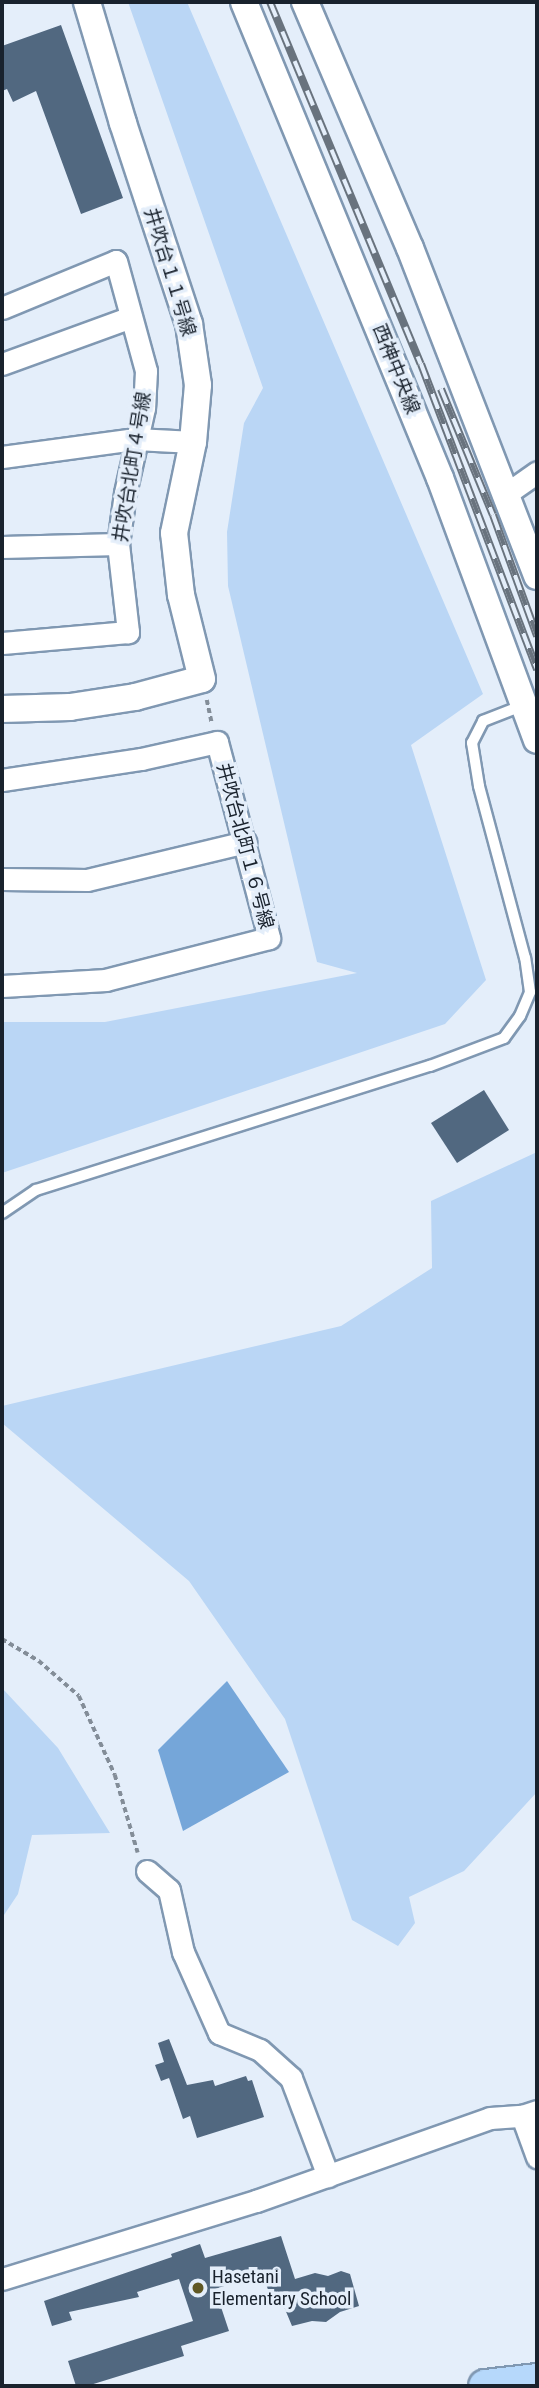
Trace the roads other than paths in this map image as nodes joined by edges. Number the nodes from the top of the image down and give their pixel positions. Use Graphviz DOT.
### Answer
graph roads {
  1 [pos="87,2"];
  2 [pos="244,2"];
  3 [pos="306,2"];
  4 [pos="2,308"];
  5 [pos="131,317"];
  6 [pos="2,364"];
  7 [pos="136,439"];
  8 [pos="193,442"];
  9 [pos="2,457"];
  10 [pos="537,472"];
  11 [pos="506,494"];
  12 [pos="118,544"];
  13 [pos="2,547"];
  14 [pos="537,576"];
  15 [pos="2,643"];
  16 [pos="524,705"];
  17 [pos="2,709"];
  18 [pos="537,740"];
  19 [pos="2,780"];
  20 [pos="245,842"];
  21 [pos="2,879"];
  22 [pos="2,986"];
  23 [pos="2,1213"];
  24 [pos="147,1871"];
  25 [pos="530,2114"];
  26 [pos="537,2157"];
  27 [pos="328,2176"];
  28 [pos="2,2279"];
  29 [pos="537,2380"];
  30 [pos="485,2386"];
  1 -- 8 [label="street, 井吹台１１号線"];
  2 -- 16 [label="street, 西神中央線"];
  3 -- 11 [label="street"];
  4 -- 5 [label="street, 井吹台北町４号線"];
  5 -- 6 [label="street"];
  5 -- 7 [label="street, 井吹台北町４号線"];
  7 -- 8 [label="street"];
  7 -- 9 [label="street"];
  7 -- 12 [label="street, 井吹台北町４号線"];
  8 -- 17 [label="street, 井吹台１１号線"];
  10 -- 11 [label="street"];
  11 -- 14 [label="street"];
  12 -- 13 [label="street"];
  12 -- 15 [label="street, 井吹台北町４号線"];
  16 -- 18 [label="street, 西神中央線"];
  16 -- 23 [label="lane"];
  19 -- 20 [label="street, 井吹台北町１６号線"];
  20 -- 21 [label="street"];
  20 -- 22 [label="street, 井吹台北町１６号線"];
  24 -- 27 [label="street"];
  25 -- 26 [label="street"];
  25 -- 27 [label="street"];
  27 -- 28 [label="street"];
  29 -- 30 [label="main road"];
}
